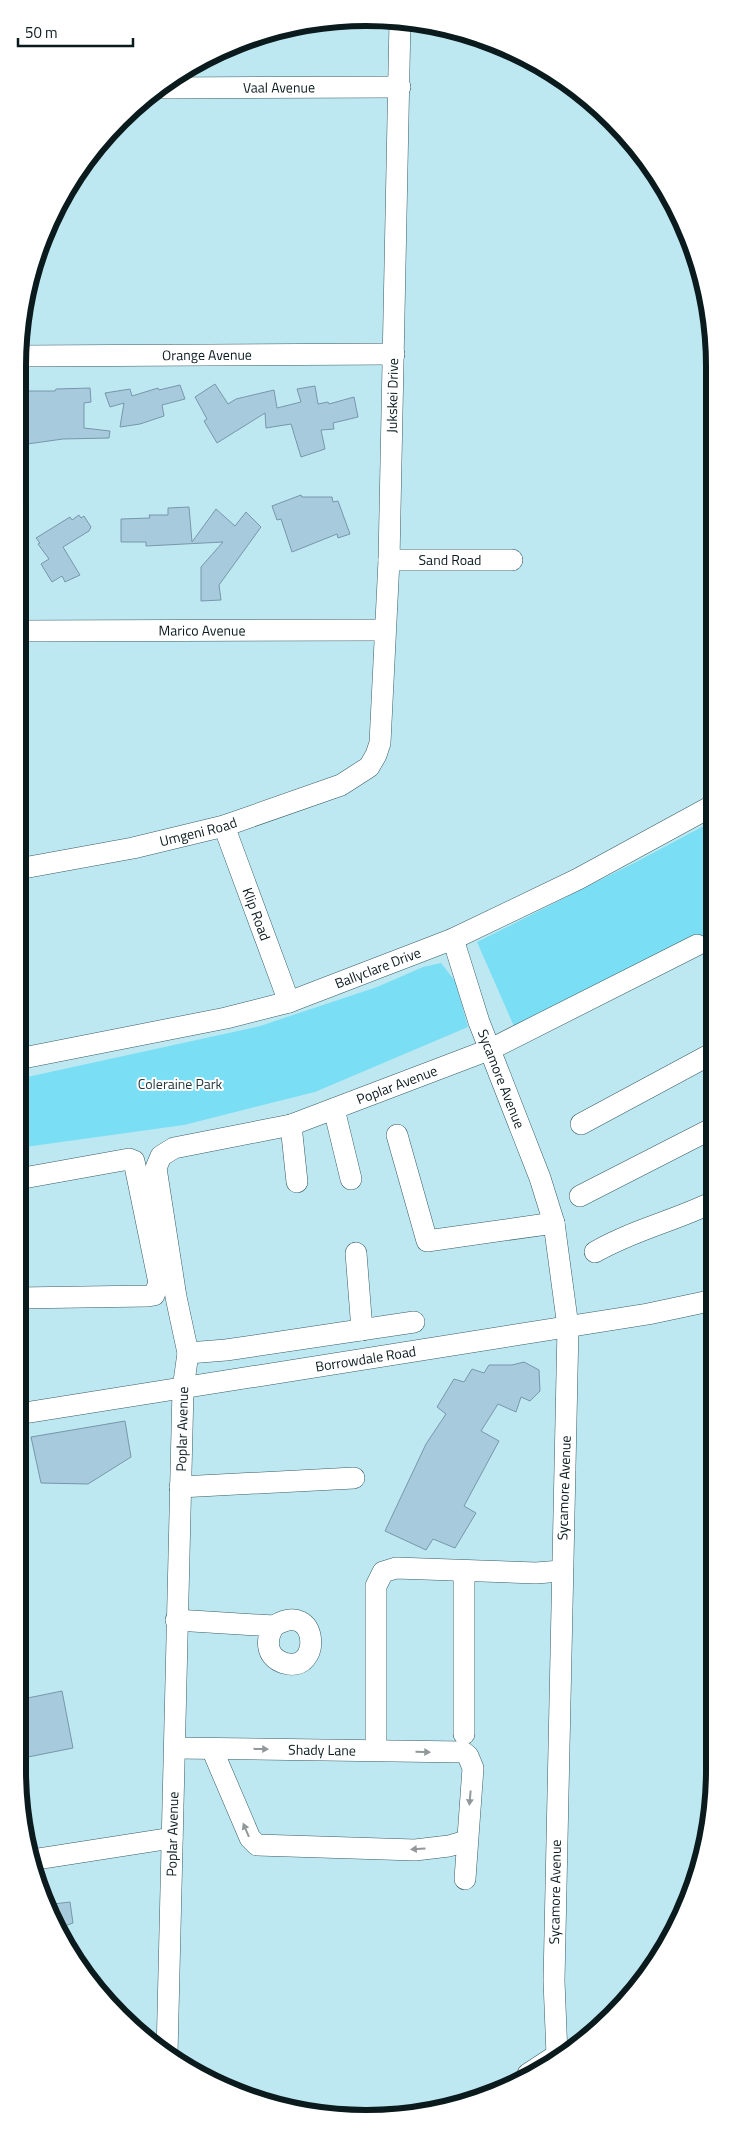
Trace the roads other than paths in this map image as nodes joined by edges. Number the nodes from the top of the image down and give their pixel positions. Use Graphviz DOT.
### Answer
graph roads {
  1 [pos="400,28"];
  2 [pos="400,87"];
  3 [pos="171,88"];
  4 [pos="394,354"];
  5 [pos="26,356"];
  6 [pos="389,560"];
  7 [pos="512,560"];
  8 [pos="385,630"];
  9 [pos="26,631"];
  10 [pos="369,767"];
  11 [pos="706,809"];
  12 [pos="224,826"];
  13 [pos="26,868"];
  14 [pos="453,939"];
  15 [pos="697,945"];
  16 [pos="289,1002"];
  17 [pos="492,1048"];
  18 [pos="26,1057"];
  19 [pos="706,1058"];
  20 [pos="334,1109"];
  21 [pos="581,1124"];
  22 [pos="291,1125"];
  23 [pos="706,1132"];
  24 [pos="396,1135"];
  25 [pos="26,1178"];
  26 [pos="351,1179"];
  27 [pos="297,1182"];
  28 [pos="580,1196"];
  29 [pos="706,1205"];
  30 [pos="554,1223"];
  31 [pos="595,1252"];
  32 [pos="356,1253"];
  33 [pos="26,1298"];
  34 [pos="706,1302"];
  35 [pos="414,1322"];
  36 [pos="568,1327"];
  37 [pos="362,1330"];
  38 [pos="188,1353"];
  39 [pos="183,1389"];
  40 [pos="26,1413"];
  41 [pos="354,1478"];
  42 [pos="180,1487"];
  43 [pos="464,1571"];
  44 [pos="562,1571"];
  45 [pos="176,1620"];
  46 [pos="274,1626"];
  47 [pos="464,1734"];
  48 [pos="376,1739"];
  49 [pos="176,1748"];
  50 [pos="212,1749"];
  51 [pos="172,1838"];
  52 [pos="466,1841"];
  53 [pos="38,1859"];
  54 [pos="464,1879"];
  55 [pos="167,2045"];
  56 [pos="562,2047"];
  1 -- 2 [label="street, Jukskei Drive"];
  2 -- 3 [label="street, Vaal Avenue"];
  2 -- 4 [label="street, Jukskei Drive"];
  4 -- 5 [label="street, Orange Avenue"];
  4 -- 6 [label="street, Jukskei Drive"];
  6 -- 7 [label="street, Sand Road"];
  6 -- 8 [label="street, Jukskei Drive"];
  8 -- 9 [label="street, Marico Avenue"];
  8 -- 10 [label="street, Jukskei Drive"];
  10 -- 12 [label="street, Umgeni Road"];
  11 -- 14 [label="street, Ballyclare Drive"];
  12 -- 13 [label="street, Umgeni Road"];
  12 -- 16 [label="street, Klip Road"];
  14 -- 16 [label="street, Ballyclare Drive"];
  14 -- 17 [label="street, Sycamore Avenue"];
  15 -- 17 [label="street, Poplar Avenue"];
  16 -- 18 [label="street, Ballyclare Drive"];
  17 -- 20 [label="street, Poplar Avenue"];
  17 -- 30 [label="street, Sycamore Avenue"];
  19 -- 21 [label="street"];
  20 -- 22 [label="street, Poplar Avenue"];
  20 -- 26 [label="street"];
  22 -- 27 [label="street"];
  22 -- 38 [label="street, Poplar Avenue"];
  23 -- 28 [label="street"];
  24 -- 30 [label="street"];
  25 -- 33 [label="street"];
  29 -- 31 [label="street"];
  30 -- 36 [label="street, Sycamore Avenue"];
  32 -- 37 [label="street"];
  34 -- 36 [label="street, Borrowdale Road"];
  35 -- 37 [label="street"];
  36 -- 39 [label="street, Borrowdale Road"];
  36 -- 44 [label="street, Sycamore Avenue"];
  37 -- 38 [label="street"];
  38 -- 39 [label="street, Poplar Avenue"];
  39 -- 40 [label="street, Borrowdale Road"];
  39 -- 42 [label="street, Poplar Avenue"];
  41 -- 42 [label="street"];
  42 -- 45 [label="street, Poplar Avenue"];
  43 -- 44 [label="street"];
  43 -- 47 [label="street"];
  43 -- 48 [label="street"];
  44 -- 56 [label="street, Sycamore Avenue"];
  45 -- 46 [label="street"];
  45 -- 49 [label="street, Poplar Avenue"];
  49 -- 50 [label="street, Shady Lane"];
  49 -- 51 [label="street, Poplar Avenue"];
  52 -- 50 [label="street, one-way"];
  50 -- 52 [label="street, Shady Lane, one-way"];
  51 -- 53 [label="street"];
  51 -- 55 [label="street, Poplar Avenue"];
  52 -- 54 [label="street"];
}
